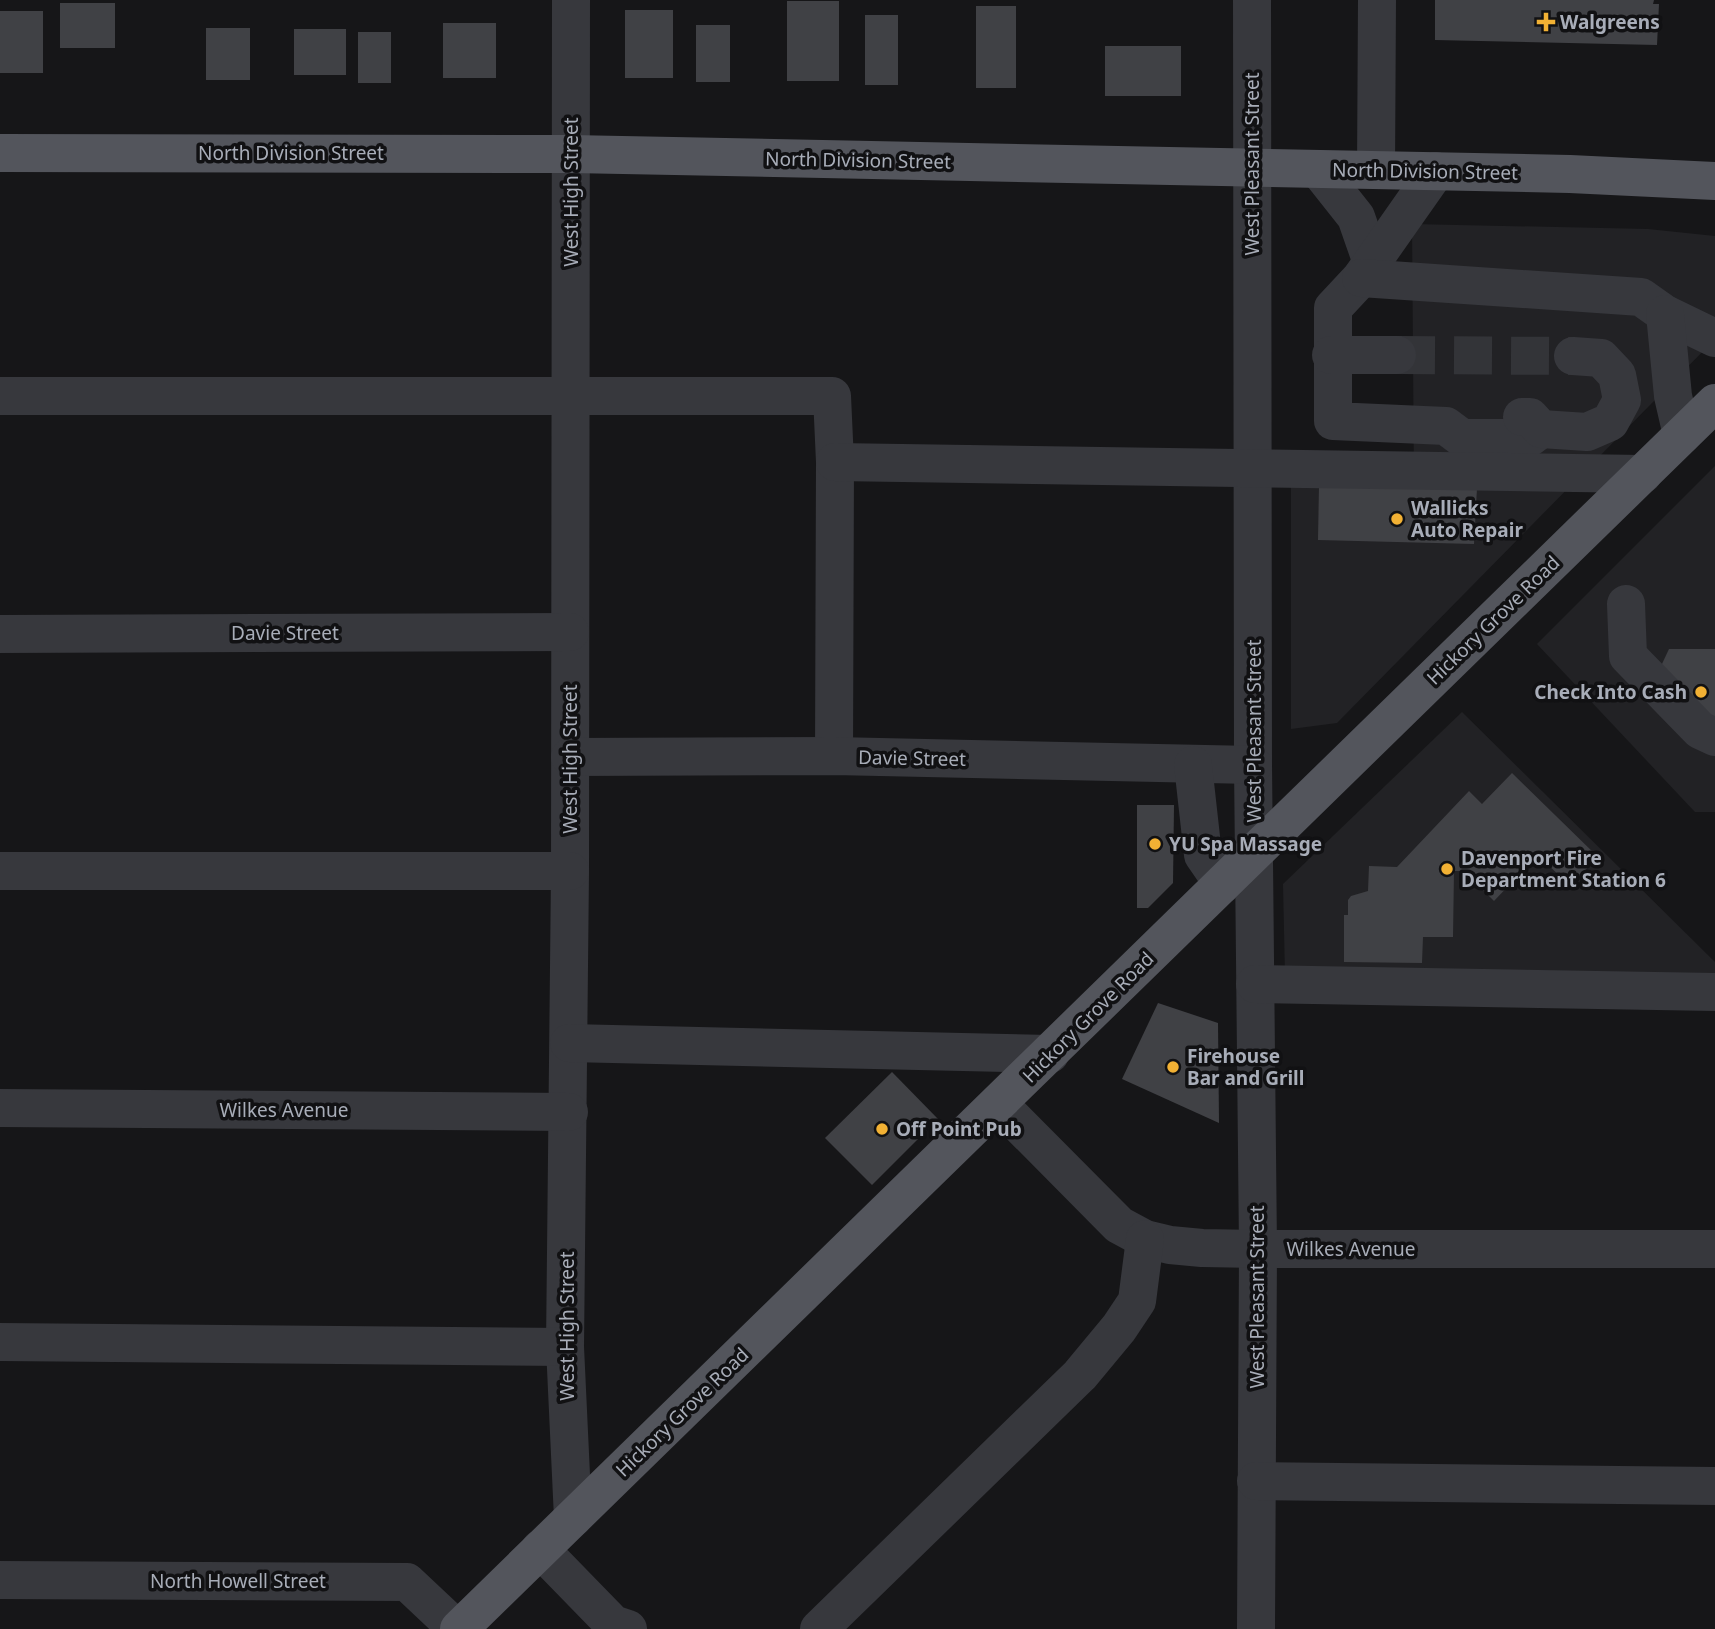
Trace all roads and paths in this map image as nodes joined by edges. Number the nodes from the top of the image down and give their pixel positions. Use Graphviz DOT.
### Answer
graph roads {
  1 [pos="571,0"];
  2 [pos="1252,0"];
  3 [pos="1377,0"];
  4 [pos="0,153"];
  5 [pos="571,154"];
  6 [pos="1252,167"];
  7 [pos="1318,169"];
  8 [pos="1376,170"];
  9 [pos="1436,171"];
  10 [pos="1715,181"];
  11 [pos="1366,269"];
  12 [pos="1665,314"];
  13 [pos="1715,338"];
  14 [pos="1331,355"];
  15 [pos="1397,355"];
  16 [pos="1573,356"];
  17 [pos="0,396"];
  18 [pos="571,397"];
  19 [pos="1715,403"];
  20 [pos="1682,435"];
  21 [pos="835,462"];
  22 [pos="1253,468"];
  23 [pos="1643,474"];
  24 [pos="1626,604"];
  25 [pos="570,632"];
  26 [pos="0,634"];
  27 [pos="1715,737"];
  28 [pos="834,756"];
  29 [pos="570,757"];
  30 [pos="1193,765"];
  31 [pos="1253,765"];
  32 [pos="1255,852"];
  33 [pos="0,871"];
  34 [pos="570,871"];
  35 [pos="1223,884"];
  36 [pos="1255,984"];
  37 [pos="1715,992"];
  38 [pos="569,1043"];
  39 [pos="1050,1054"];
  40 [pos="999,1104"];
  41 [pos="0,1108"];
  42 [pos="569,1112"];
  43 [pos="1145,1238"];
  44 [pos="1258,1249"];
  45 [pos="1715,1249"];
  46 [pos="0,1342"];
  47 [pos="565,1347"];
  48 [pos="1256,1480"];
  49 [pos="1715,1486"];
  50 [pos="573,1518"];
  51 [pos="540,1549"];
  52 [pos="0,1580"];
  53 [pos="458,1629"];
  54 [pos="628,1629"];
  55 [pos="819,1629"];
  56 [pos="1256,1629"];
  1 -- 5 [label="street, West High Street"];
  2 -- 6 [label="street, West Pleasant Street"];
  3 -- 8 [label="street"];
  4 -- 5 [label="main road, North Division Street"];
  5 -- 6 [label="main road, North Division Street"];
  5 -- 18 [label="street, West High Street"];
  6 -- 7 [label="main road, North Division Street"];
  6 -- 22 [label="street, West Pleasant Street"];
  7 -- 8 [label="main road, North Division Street"];
  7 -- 11 [label="street"];
  8 -- 9 [label="main road, North Division Street"];
  9 -- 10 [label="main road, North Division Street"];
  9 -- 11 [label="street"];
  11 -- 12 [label="street"];
  11 -- 14 [label="street"];
  12 -- 13 [label="street"];
  12 -- 20 [label="street"];
  14 -- 15 [label="street"];
  14 -- 16 [label="street"];
  17 -- 18 [label="street"];
  18 -- 21 [label="street"];
  18 -- 25 [label="street, West High Street"];
  19 -- 20 [label="main road, Hickory Grove Road"];
  20 -- 23 [label="main road, Hickory Grove Road"];
  21 -- 22 [label="street"];
  21 -- 28 [label="street"];
  22 -- 23 [label="street"];
  22 -- 31 [label="street, West Pleasant Street"];
  23 -- 32 [label="main road, Hickory Grove Road"];
  24 -- 27 [label="street"];
  25 -- 26 [label="street, Davie Street"];
  25 -- 29 [label="street, West High Street"];
  28 -- 29 [label="street, Davie Street"];
  28 -- 30 [label="street, Davie Street"];
  29 -- 34 [label="street, West High Street"];
  30 -- 31 [label="street, Davie Street"];
  30 -- 35 [label="street"];
  31 -- 32 [label="street, West Pleasant Street"];
  32 -- 35 [label="main road, Hickory Grove Road"];
  32 -- 36 [label="street, West Pleasant Street"];
  33 -- 34 [label="street"];
  34 -- 38 [label="street, West High Street"];
  35 -- 39 [label="main road, Hickory Grove Road"];
  36 -- 37 [label="street"];
  36 -- 44 [label="street, West Pleasant Street"];
  38 -- 39 [label="street"];
  38 -- 42 [label="street, West High Street"];
  39 -- 40 [label="main road, Hickory Grove Road"];
  40 -- 43 [label="street, Wilkes Avenue"];
  40 -- 50 [label="main road, Hickory Grove Road"];
  41 -- 42 [label="street, Wilkes Avenue"];
  42 -- 47 [label="street, West High Street"];
  43 -- 44 [label="street, Wilkes Avenue"];
  43 -- 55 [label="street"];
  44 -- 45 [label="street, Wilkes Avenue"];
  44 -- 48 [label="street, West Pleasant Street"];
  46 -- 47 [label="street"];
  47 -- 50 [label="street, West High Street"];
  48 -- 49 [label="street"];
  48 -- 56 [label="street, West Pleasant Street"];
  50 -- 51 [label="main road, Hickory Grove Road"];
  51 -- 53 [label="main road, Hickory Grove Road"];
  51 -- 54 [label="street"];
  52 -- 53 [label="street, North Howell Street"];
}
